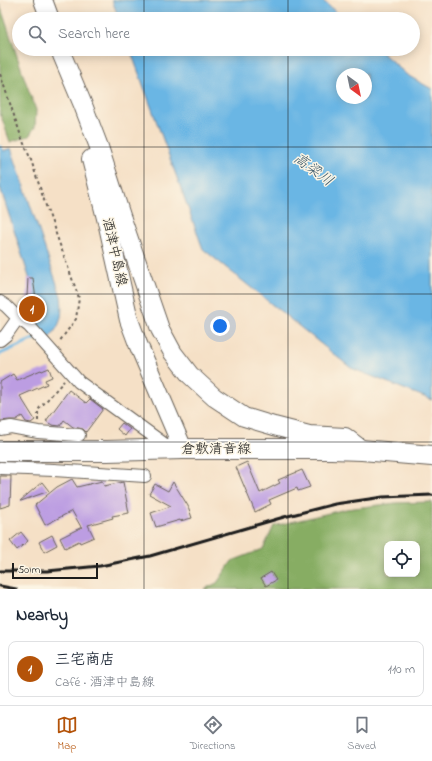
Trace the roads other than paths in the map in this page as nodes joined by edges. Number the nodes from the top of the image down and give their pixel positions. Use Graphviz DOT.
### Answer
graph roads {
  1 [pos="43,0"];
  2 [pos="47,12"];
  3 [pos="62,56"];
  4 [pos="63,56"];
  5 [pos="0,302"];
  6 [pos="18,318"];
  7 [pos="0,340"];
  8 [pos="0,429"];
  9 [pos="79,435"];
  10 [pos="177,449"];
  11 [pos="362,450"];
  12 [pos="0,451"];
  13 [pos="432,456"];
  14 [pos="0,468"];
  15 [pos="145,476"];
  1 -- 2 [label="main road"];
  3 -- 10 [label="main road, 酒津中島線"];
  4 -- 11 [label="main road"];
  5 -- 6 [label="street"];
  6 -- 7 [label="street"];
  6 -- 10 [label="street"];
  8 -- 9 [label="street"];
  10 -- 11 [label="main road, 倉敷清音線"];
  10 -- 12 [label="main road, 倉敷清音線"];
  11 -- 13 [label="main road, 倉敷清音線"];
  14 -- 15 [label="street"];
}
